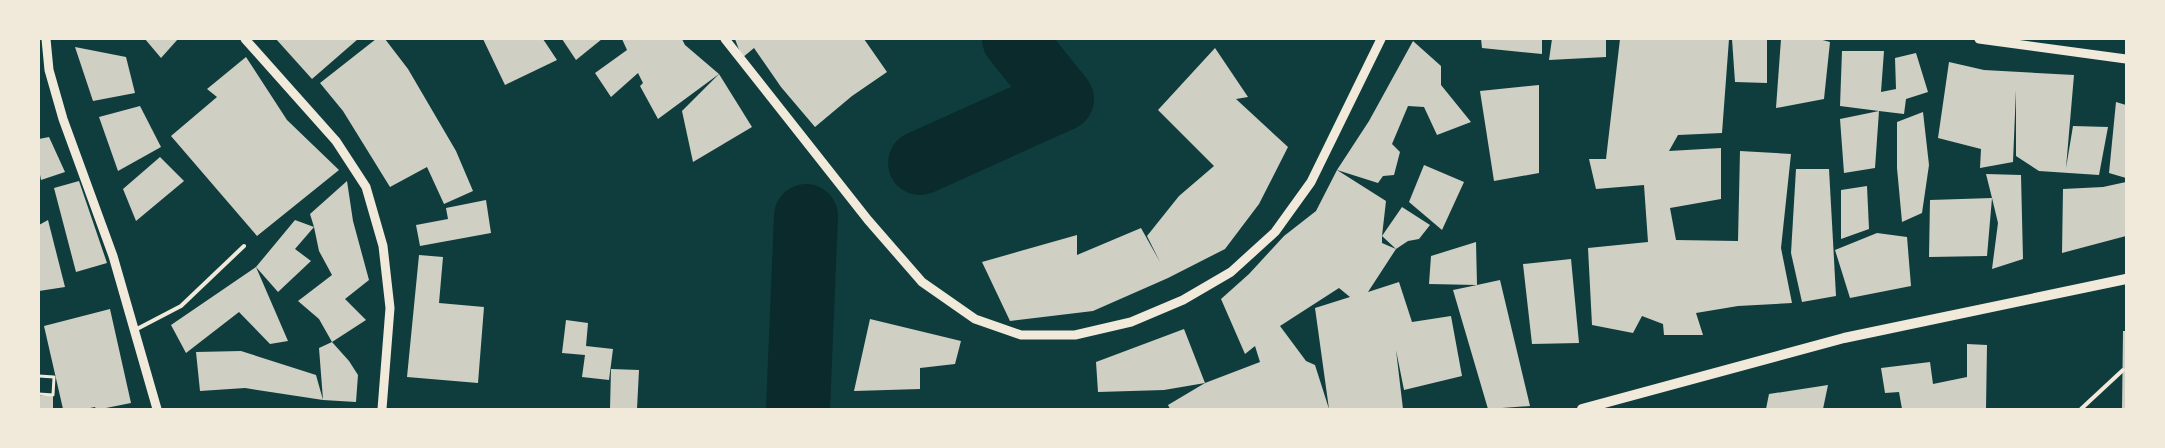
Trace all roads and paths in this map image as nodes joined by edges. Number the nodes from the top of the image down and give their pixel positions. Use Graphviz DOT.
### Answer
graph roads {
  1 [pos="46,39"];
  2 [pos="245,39"];
  3 [pos="725,39"];
  4 [pos="1381,39"];
  5 [pos="1979,39"];
  6 [pos="2126,59"];
  7 [pos="244,246"];
  8 [pos="2126,279"];
  9 [pos="135,330"];
  10 [pos="2123,370"];
  11 [pos="39,376"];
  12 [pos="39,394"];
  13 [pos="157,409"];
  14 [pos="382,409"];
  15 [pos="1582,409"];
  16 [pos="2081,409"];
  1 -- 9 [label="street"];
  2 -- 14 [label="street"];
  3 -- 4 [label="street"];
  5 -- 6 [label="street"];
  7 -- 9 [label="lane"];
  8 -- 15 [label="main road"];
  9 -- 13 [label="street"];
  10 -- 16 [label="lane"];
  11 -- 12 [label="path"];
}
